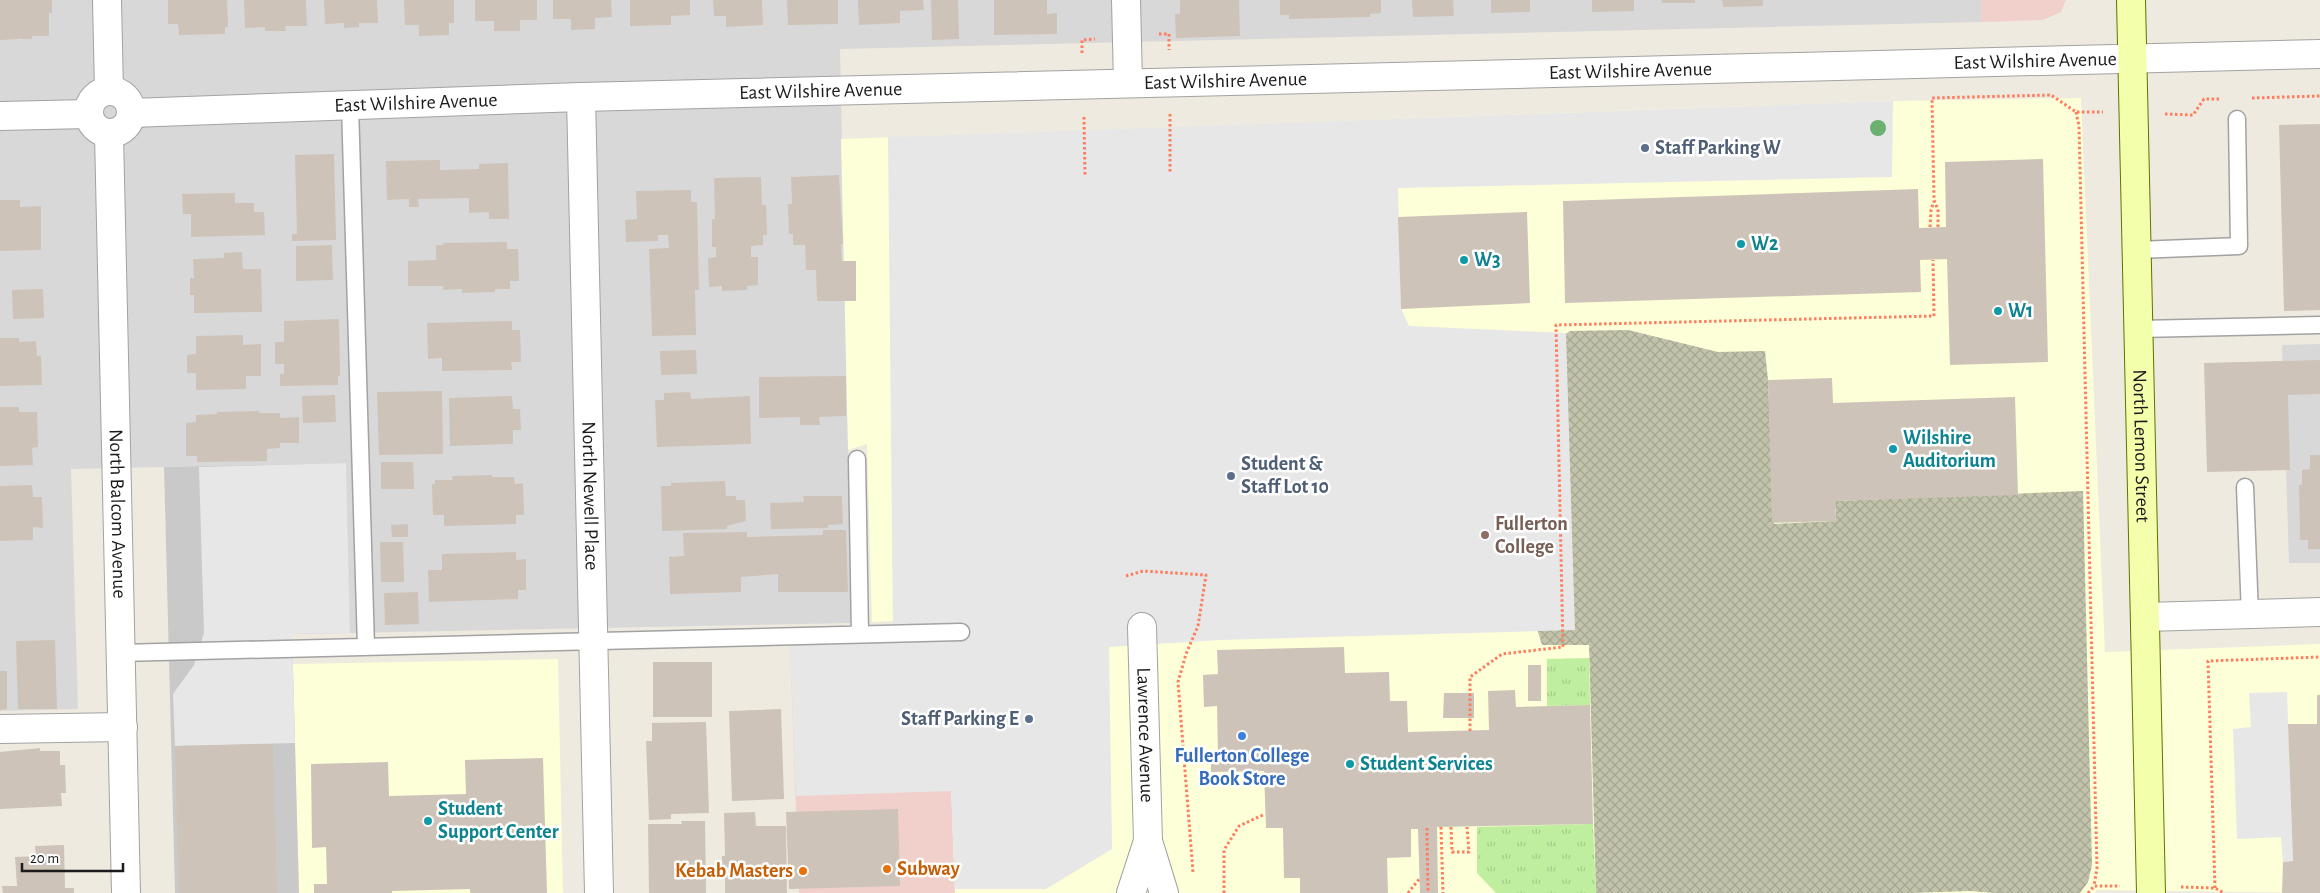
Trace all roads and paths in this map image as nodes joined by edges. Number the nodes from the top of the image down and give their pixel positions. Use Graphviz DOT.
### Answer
graph roads {
  1 [pos="106,0"];
  2 [pos="1126,0"];
  3 [pos="2131,0"];
  4 [pos="2320,54"];
  5 [pos="2132,60"];
  6 [pos="1128,83"];
  7 [pos="109,91"];
  8 [pos="2320,96"];
  9 [pos="581,97"];
  10 [pos="2243,98"];
  11 [pos="2223,99"];
  12 [pos="350,105"];
  13 [pos="2076,112"];
  14 [pos="2133,113"];
  15 [pos="88,114"];
  16 [pos="131,114"];
  17 [pos="0,116"];
  18 [pos="2237,119"];
  19 [pos="109,134"];
  20 [pos="1934,200"];
  21 [pos="1930,227"];
  22 [pos="1938,227"];
  23 [pos="2137,250"];
  24 [pos="1933,260"];
  25 [pos="2320,325"];
  26 [pos="2138,329"];
  27 [pos="857,459"];
  28 [pos="2245,487"];
  29 [pos="1126,576"];
  30 [pos="2320,612"];
  31 [pos="2250,614"];
  32 [pos="2145,618"];
  33 [pos="1142,627"];
  34 [pos="961,632"];
  35 [pos="860,634"];
  36 [pos="593,641"];
  37 [pos="366,647"];
  38 [pos="120,653"];
  39 [pos="2320,657"];
  40 [pos="122,726"];
  41 [pos="0,730"];
  42 [pos="1470,731"];
  43 [pos="1265,814"];
  44 [pos="1441,827"];
  45 [pos="1452,827"];
  46 [pos="1467,827"];
  47 [pos="1427,828"];
  48 [pos="1148,842"];
  49 [pos="1193,874"];
  50 [pos="1420,878"];
  51 [pos="2094,886"];
  52 [pos="2215,888"];
  53 [pos="126,893"];
  54 [pos="599,893"];
  55 [pos="1131,893"];
  56 [pos="1164,893"];
  57 [pos="1224,893"];
  58 [pos="1408,893"];
  59 [pos="1428,893"];
  60 [pos="1442,893"];
  61 [pos="2151,893"];
  1 -- 7 [label="street"];
  2 -- 6 [label="street"];
  3 -- 5 [label="street, North Lemon Street"];
  4 -- 5 [label="street, East Wilshire Avenue"];
  5 -- 6 [label="street, East Wilshire Avenue"];
  5 -- 14 [label="street, North Lemon Street"];
  6 -- 9 [label="street, East Wilshire Avenue"];
  7 -- 15 [label="street"];
  7 -- 16 [label="street"];
  8 -- 10 [label="path"];
  9 -- 12 [label="street, East Wilshire Avenue"];
  9 -- 36 [label="street, North Newell Place"];
  11 -- 14 [label="path"];
  12 -- 16 [label="street, East Wilshire Avenue"];
  12 -- 37 [label="lane"];
  13 -- 14 [label="path"];
  13 -- 20 [label="path"];
  13 -- 51 [label="path"];
  14 -- 23 [label="street, North Lemon Street"];
  15 -- 17 [label="street"];
  15 -- 19 [label="street"];
  16 -- 19 [label="street"];
  18 -- 23 [label="lane"];
  19 -- 38 [label="street, North Balcom Avenue"];
  20 -- 21 [label="path"];
  20 -- 22 [label="path"];
  23 -- 26 [label="street, North Lemon Street"];
  24 -- 42 [label="path"];
  25 -- 26 [label="lane"];
  26 -- 32 [label="street, North Lemon Street"];
  27 -- 35 [label="lane"];
  28 -- 31 [label="lane"];
  29 -- 49 [label="path"];
  30 -- 31 [label="street"];
  31 -- 32 [label="street"];
  32 -- 61 [label="street, North Lemon Street"];
  33 -- 48 [label="street, Lawrence Avenue"];
  34 -- 35 [label="lane"];
  35 -- 36 [label="lane"];
  36 -- 37 [label="lane"];
  36 -- 54 [label="street, North Newell Place"];
  37 -- 38 [label="lane"];
  38 -- 40 [label="street, North Balcom Avenue"];
  39 -- 52 [label="path"];
  40 -- 41 [label="street"];
  40 -- 53 [label="street, North Balcom Avenue"];
  43 -- 57 [label="path"];
  44 -- 60 [label="path"];
  45 -- 46 [label="path"];
  47 -- 59 [label="path, bridge"];
  48 -- 55 [label="street, Lawrence Avenue"];
  48 -- 56 [label="street, Lawrence Avenue"];
  50 -- 58 [label="path"];
}
